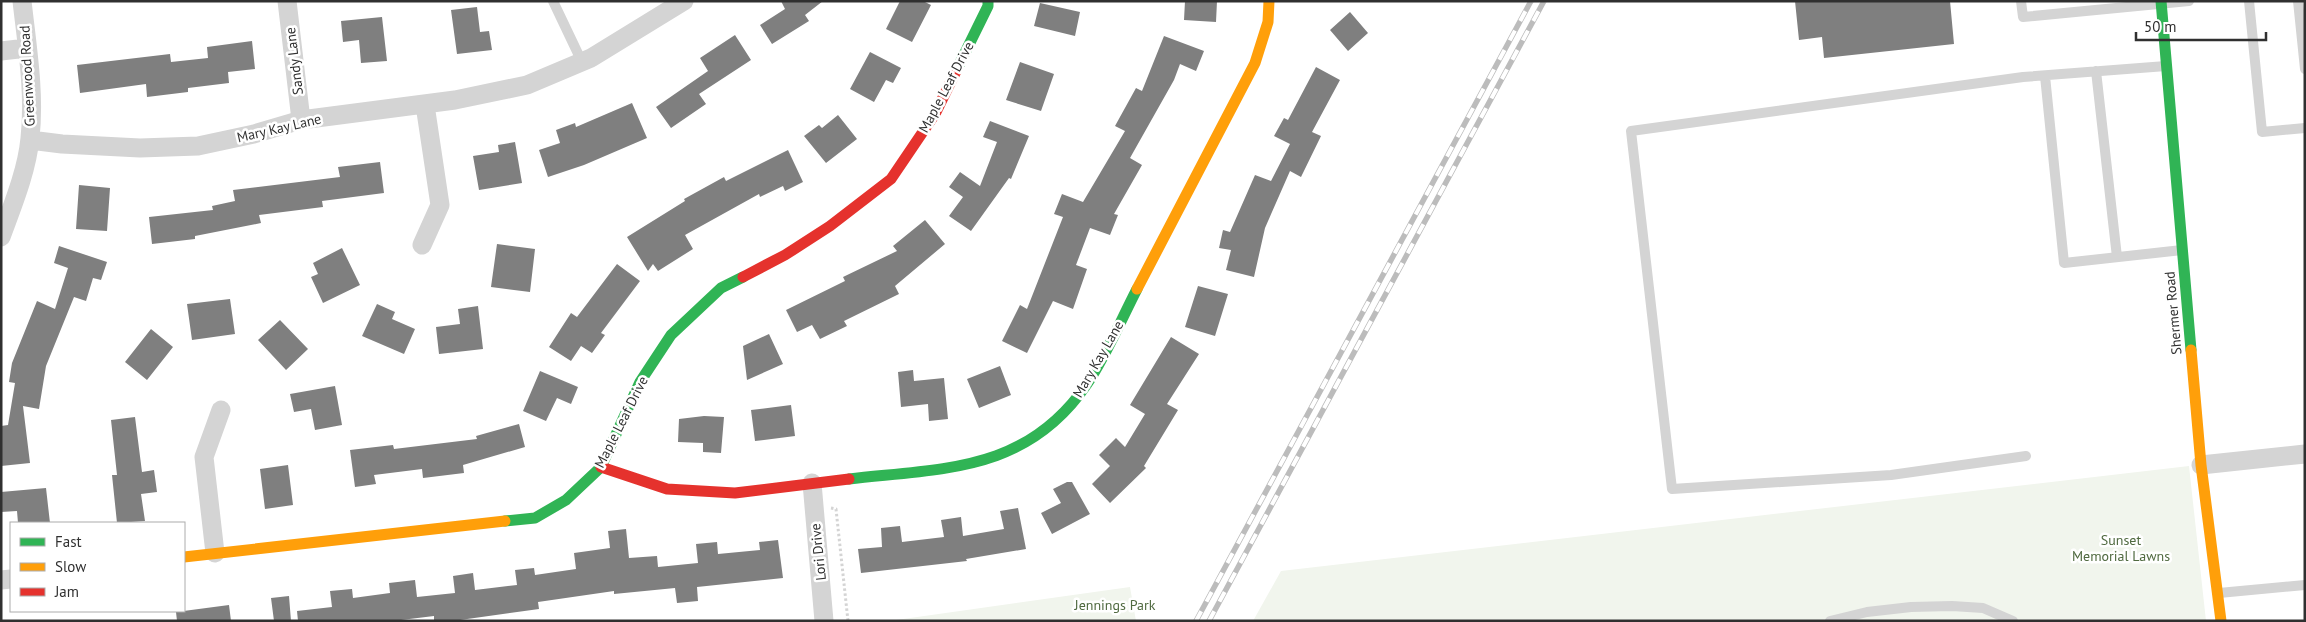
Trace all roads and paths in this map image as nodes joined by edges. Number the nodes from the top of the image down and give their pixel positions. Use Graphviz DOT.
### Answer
graph roads {
  1 [pos="22,1"];
  2 [pos="287,1"];
  3 [pos="552,1"];
  4 [pos="684,1"];
  5 [pos="988,1"];
  6 [pos="1269,1"];
  7 [pos="2021,1"];
  8 [pos="2189,1"];
  9 [pos="2249,1"];
  10 [pos="2298,1"];
  11 [pos="2161,2"];
  12 [pos="2087,6"];
  13 [pos="27,48"];
  14 [pos="1,51"];
  15 [pos="582,62"];
  16 [pos="2167,66"];
  17 [pos="2305,69"];
  18 [pos="2096,71"];
  19 [pos="2045,76"];
  20 [pos="425,105"];
  21 [pos="301,120"];
  22 [pos="2305,128"];
  23 [pos="30,140"];
  24 [pos="1,237"];
  25 [pos="422,246"];
  26 [pos="2183,250"];
  27 [pos="2117,257"];
  28 [pos="221,410"];
  29 [pos="2305,454"];
  30 [pos="2026,456"];
  31 [pos="2201,465"];
  32 [pos="601,467"];
  33 [pos="812,483"];
  34 [pos="813,507"];
  35 [pos="215,553"];
  36 [pos="185,557"];
  37 [pos="2305,585"];
  38 [pos="2218,593"];
  39 [pos="824,621"];
  40 [pos="848,621"];
  41 [pos="1830,621"];
  42 [pos="2013,621"];
  43 [pos="2221,621"];
  1 -- 13 [label="street, Greenwood Road"];
  2 -- 21 [label="street, Sandy Lane"];
  3 -- 15 [label="lane"];
  4 -- 15 [label="street, Mary Kay Lane"];
  5 -- 32 [label="street, Maple Leaf Drive"];
  6 -- 33 [label="street, Mary Kay Lane"];
  7 -- 12 [label="lane"];
  8 -- 11 [label="lane"];
  9 -- 22 [label="lane"];
  10 -- 17 [label="lane"];
  11 -- 12 [label="lane"];
  11 -- 16 [label="street, Shermer Road"];
  13 -- 14 [label="street"];
  13 -- 23 [label="street, Greenwood Road"];
  15 -- 20 [label="street, Mary Kay Lane"];
  16 -- 18 [label="lane"];
  16 -- 26 [label="street, Shermer Road"];
  18 -- 19 [label="lane"];
  18 -- 27 [label="lane"];
  19 -- 27 [label="lane"];
  19 -- 30 [label="lane"];
  20 -- 21 [label="street, Mary Kay Lane"];
  20 -- 25 [label="street"];
  21 -- 23 [label="street, Mary Kay Lane"];
  23 -- 24 [label="street, Greenwood Road"];
  26 -- 27 [label="lane"];
  26 -- 31 [label="street, Shermer Road"];
  28 -- 35 [label="street"];
  29 -- 31 [label="street"];
  31 -- 38 [label="street, Shermer Road"];
  32 -- 33 [label="street, Mary Kay Lane"];
  32 -- 35 [label="street, Maple Leaf Drive"];
  33 -- 34 [label="street, Lori Drive"];
  34 -- 39 [label="street, Lori Drive"];
  34 -- 40 [label="path"];
  35 -- 36 [label="street, Maple Leaf Drive"];
  37 -- 38 [label="lane"];
  38 -- 43 [label="street, Shermer Road"];
  41 -- 42 [label="lane"];
}
